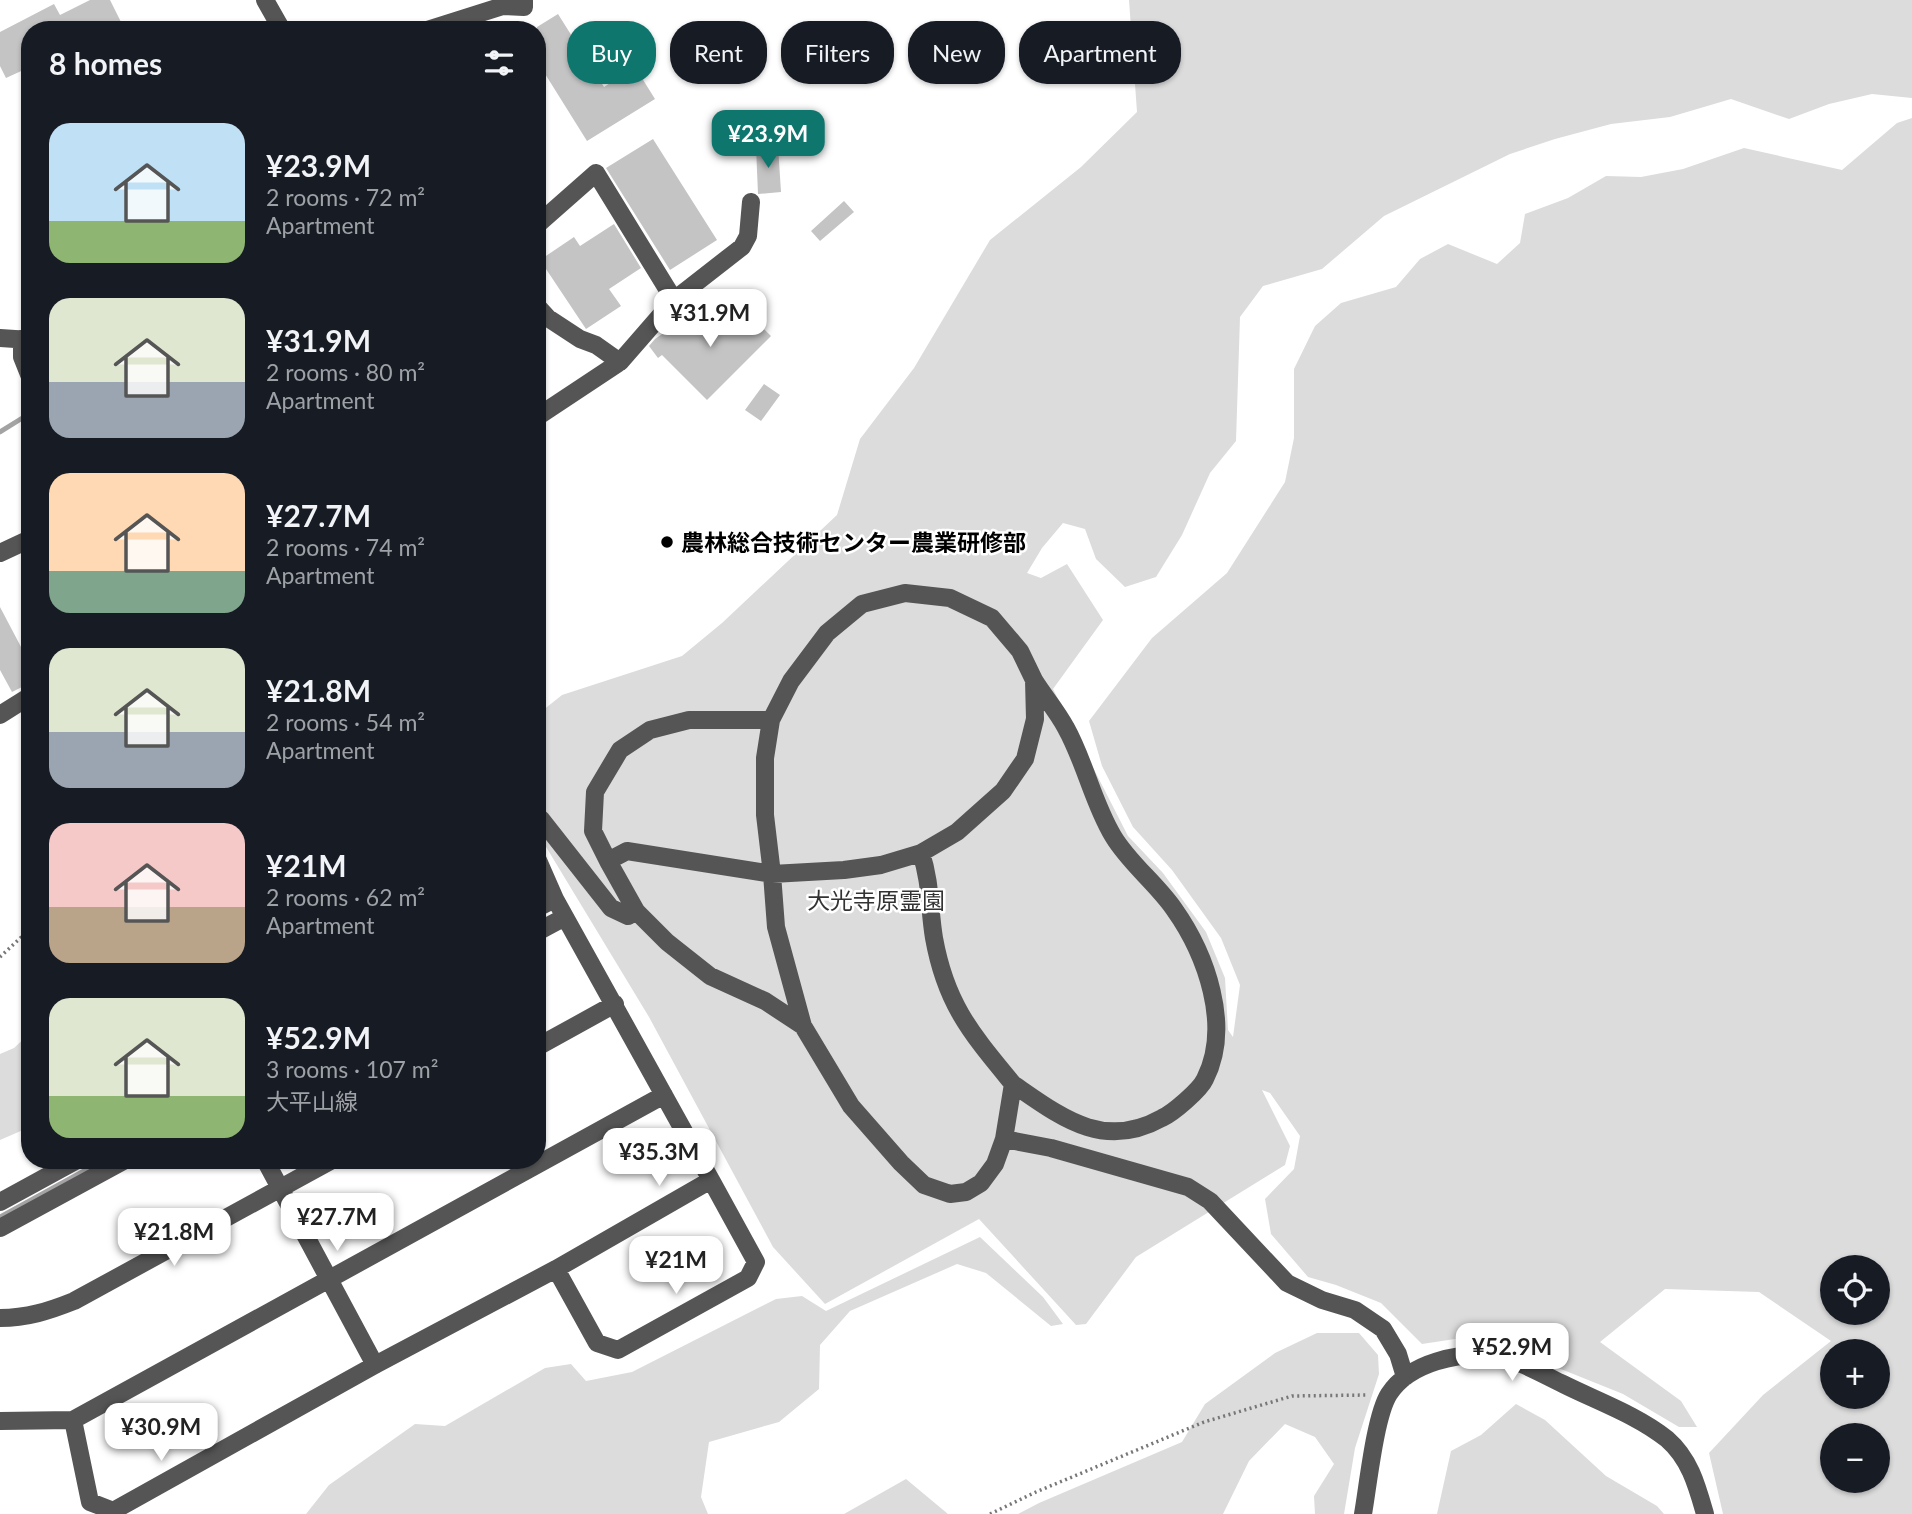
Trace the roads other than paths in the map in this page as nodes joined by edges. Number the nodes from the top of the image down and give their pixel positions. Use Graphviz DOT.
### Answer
graph roads {
  1 [pos="265,0"];
  2 [pos="524,0"];
  3 [pos="277,21"];
  4 [pos="462,21"];
  5 [pos="751,202"];
  6 [pos="546,217"];
  7 [pos="674,300"];
  8 [pos="546,316"];
  9 [pos="0,338"];
  10 [pos="21,339"];
  11 [pos="620,362"];
  12 [pos="546,411"];
  13 [pos="21,543"];
  14 [pos="0,553"];
  15 [pos="1034,680"];
  16 [pos="21,702"];
  17 [pos="0,715"];
  18 [pos="771,720"];
  19 [pos="546,825"];
  20 [pos="921,853"];
  21 [pos="608,860"];
  22 [pos="772,874"];
  23 [pos="546,878"];
  24 [pos="555,899"];
  25 [pos="546,904"];
  26 [pos="636,911"];
  27 [pos="565,917"];
  28 [pos="546,927"];
  29 [pos="615,1004"];
  30 [pos="803,1026"];
  31 [pos="546,1042"];
  32 [pos="1013,1084"];
  33 [pos="664,1095"];
  34 [pos="1004,1139"];
  35 [pos="546,1160"];
  36 [pos="60,1169"];
  37 [pos="108,1169"];
  38 [pos="270,1169"];
  39 [pos="316,1169"];
  40 [pos="529,1169"];
  41 [pos="711,1180"];
  42 [pos="281,1188"];
  43 [pos="0,1202"];
  44 [pos="0,1228"];
  45 [pos="556,1269"];
  46 [pos="329,1279"];
  47 [pos="0,1318"];
  48 [pos="375,1365"];
  49 [pos="1405,1377"];
  50 [pos="73,1420"];
  51 [pos="0,1421"];
  52 [pos="1363,1514"];
  53 [pos="1704,1514"];
  1 -- 3 [label="street"];
  2 -- 4 [label="street"];
  5 -- 7 [label="street"];
  6 -- 7 [label="street"];
  7 -- 11 [label="street"];
  8 -- 11 [label="street"];
  9 -- 10 [label="street"];
  11 -- 12 [label="street"];
  13 -- 14 [label="street"];
  15 -- 18 [label="street"];
  15 -- 20 [label="street"];
  15 -- 32 [label="street"];
  16 -- 17 [label="street"];
  18 -- 21 [label="street"];
  18 -- 22 [label="street"];
  19 -- 26 [label="street"];
  20 -- 22 [label="street"];
  20 -- 32 [label="street"];
  21 -- 22 [label="street"];
  21 -- 26 [label="street"];
  22 -- 30 [label="street"];
  23 -- 24 [label="street"];
  24 -- 25 [label="street"];
  24 -- 27 [label="street"];
  26 -- 30 [label="street"];
  27 -- 28 [label="street"];
  27 -- 29 [label="street"];
  29 -- 31 [label="street"];
  29 -- 33 [label="street"];
  30 -- 34 [label="street"];
  32 -- 34 [label="street"];
  33 -- 35 [label="street"];
  33 -- 41 [label="street"];
  34 -- 49 [label="street"];
  36 -- 43 [label="street"];
  37 -- 44 [label="street"];
  38 -- 42 [label="street"];
  39 -- 42 [label="street"];
  40 -- 46 [label="street"];
  41 -- 45 [label="street"];
  41 -- 45 [label="street"];
  42 -- 46 [label="street"];
  42 -- 47 [label="street"];
  45 -- 48 [label="street"];
  46 -- 48 [label="street"];
  46 -- 50 [label="street"];
  48 -- 50 [label="street"];
  49 -- 52 [label="street"];
  49 -- 53 [label="street"];
  50 -- 51 [label="street"];
}
